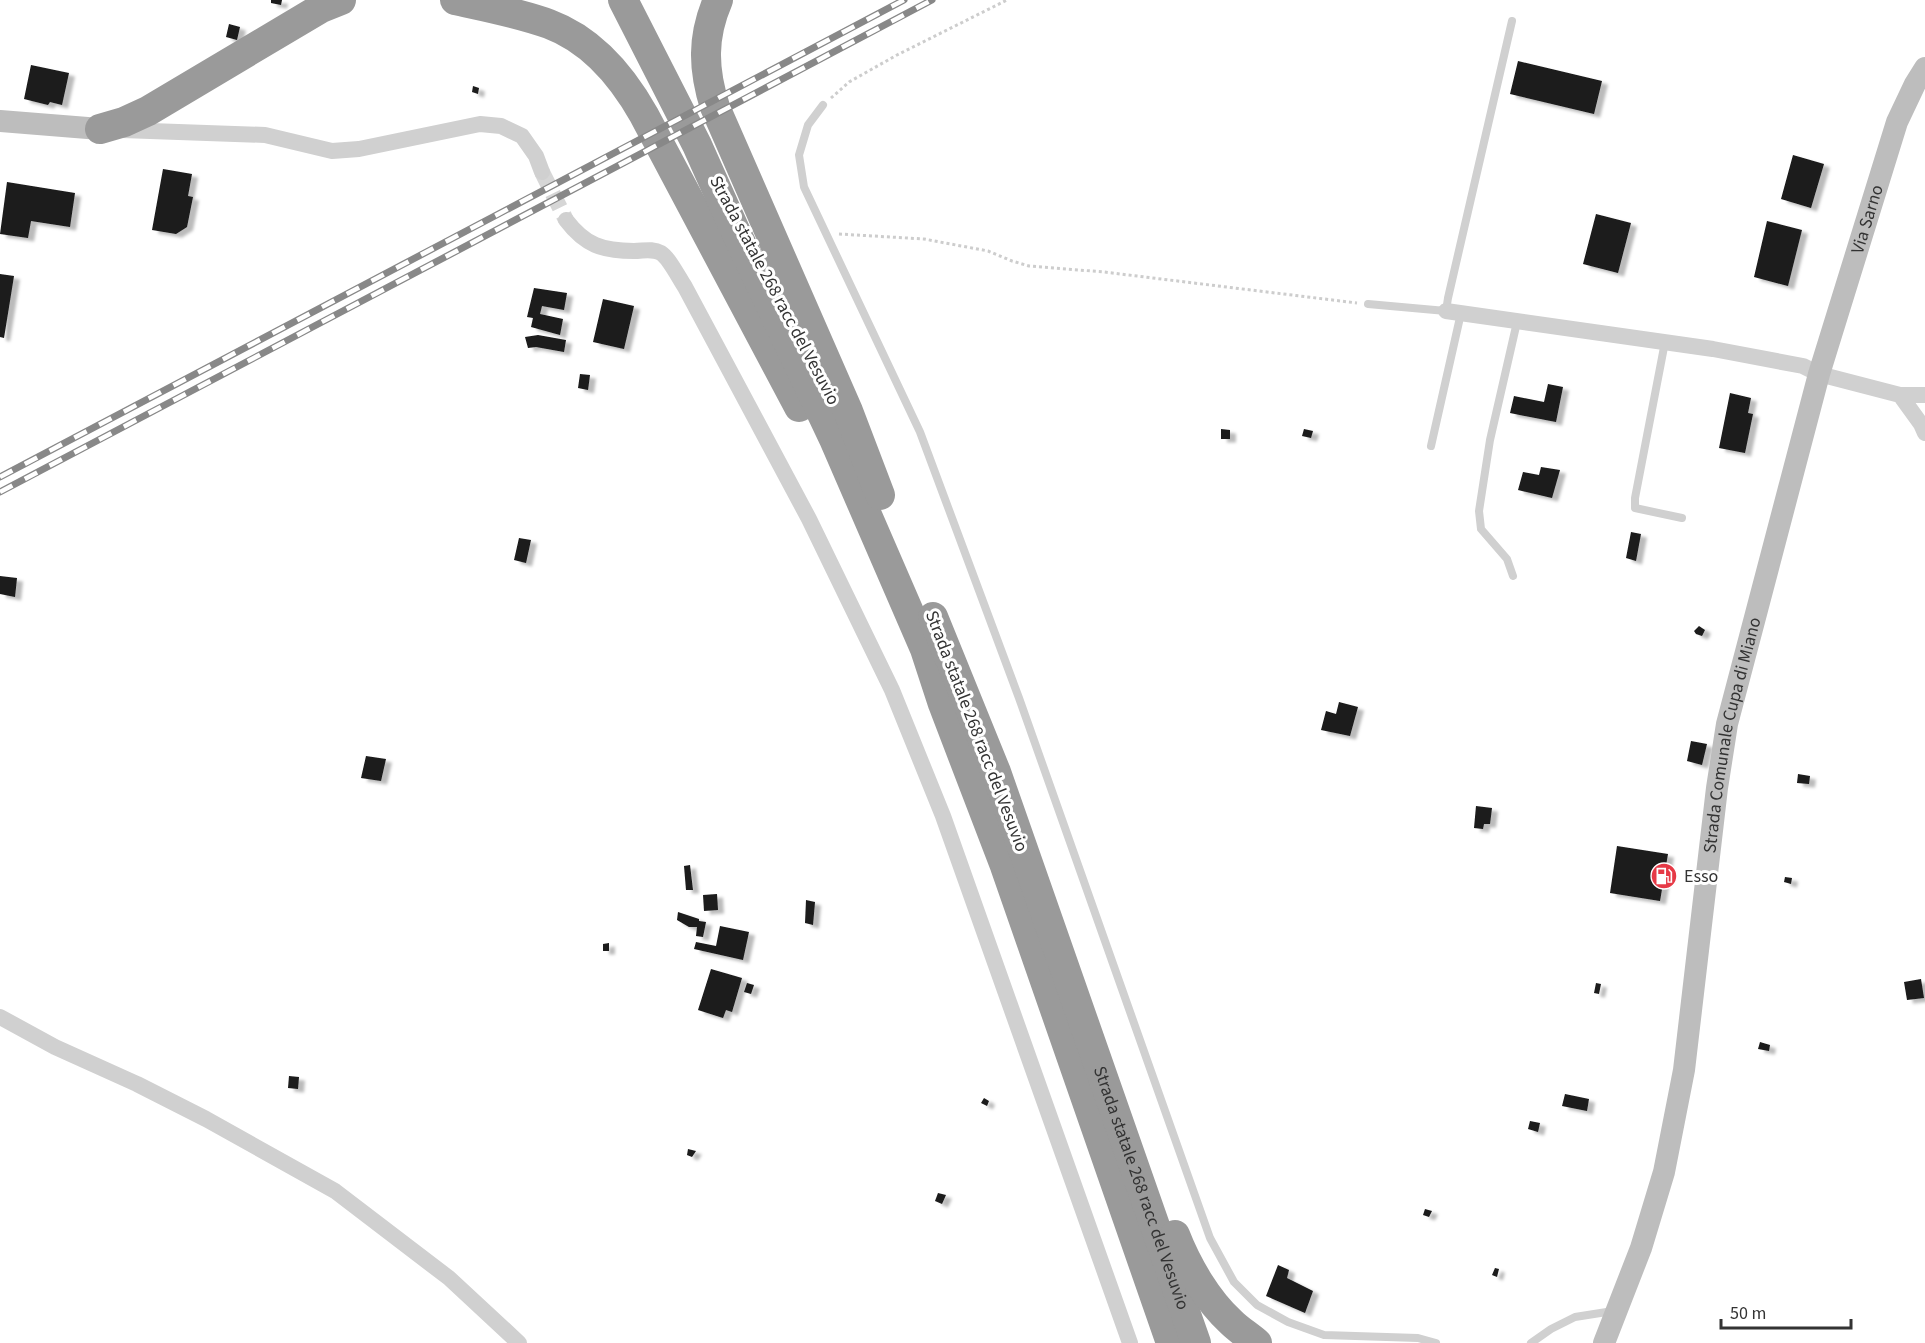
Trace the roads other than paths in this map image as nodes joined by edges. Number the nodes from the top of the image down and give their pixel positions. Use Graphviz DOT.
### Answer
graph roads {
  1 [pos="341,0"];
  2 [pos="455,0"];
  3 [pos="623,0"];
  4 [pos="718,0"];
  5 [pos="1512,21"];
  6 [pos="1925,68"];
  7 [pos="168,100"];
  8 [pos="823,105"];
  9 [pos="0,121"];
  10 [pos="99,129"];
  11 [pos="160,130"];
  12 [pos="697,145"];
  13 [pos="542,172"];
  14 [pos="566,220"];
  15 [pos="1368,304"];
  16 [pos="1453,312"];
  17 [pos="1517,322"];
  18 [pos="1665,342"];
  19 [pos="1819,374"];
  20 [pos="1900,395"];
  21 [pos="1925,395"];
  22 [pos="1925,433"];
  23 [pos="1431,446"];
  24 [pos="880,495"];
  25 [pos="1682,518"];
  26 [pos="1513,576"];
  27 [pos="944,704"];
  28 [pos="0,1017"];
  29 [pos="1093,1045"];
  30 [pos="1617,1310"];
  31 [pos="519,1343"];
  32 [pos="1130,1343"];
  33 [pos="1171,1343"];
  34 [pos="1196,1343"];
  35 [pos="1257,1343"];
  36 [pos="1436,1343"];
  37 [pos="1531,1343"];
  38 [pos="1604,1343"];
  1 -- 7 [label="highway"];
  2 -- 27 [label="highway"];
  3 -- 12 [label="highway, Strada statale 268 racc del Vesuvio"];
  4 -- 24 [label="highway"];
  5 -- 16 [label="lane"];
  6 -- 19 [label="street, Via Sarno"];
  7 -- 10 [label="highway"];
  7 -- 11 [label="highway"];
  8 -- 36 [label="lane"];
  9 -- 10 [label="street"];
  10 -- 11 [label="street"];
  11 -- 13 [label="street"];
  12 -- 24 [label="highway, Strada statale 268 racc del Vesuvio"];
  12 -- 27 [label="highway, Strada statale 268 racc del Vesuvio"];
  14 -- 32 [label="street"];
  15 -- 16 [label="lane"];
  16 -- 17 [label="street"];
  16 -- 23 [label="lane"];
  17 -- 18 [label="street"];
  17 -- 26 [label="lane"];
  18 -- 19 [label="street"];
  18 -- 25 [label="lane"];
  19 -- 20 [label="street"];
  19 -- 30 [label="street, Strada Comunale Cupa di Miano"];
  20 -- 21 [label="street"];
  20 -- 22 [label="street"];
  24 -- 29 [label="highway, Strada statale 268 racc del Vesuvio"];
  27 -- 33 [label="highway, Strada statale 268 racc del Vesuvio"];
  28 -- 31 [label="street"];
  29 -- 34 [label="highway, Strada statale 268 racc del Vesuvio"];
  29 -- 35 [label="highway"];
  30 -- 37 [label="lane"];
  30 -- 38 [label="street, Strada Comunale Cupa di Miano"];
}
